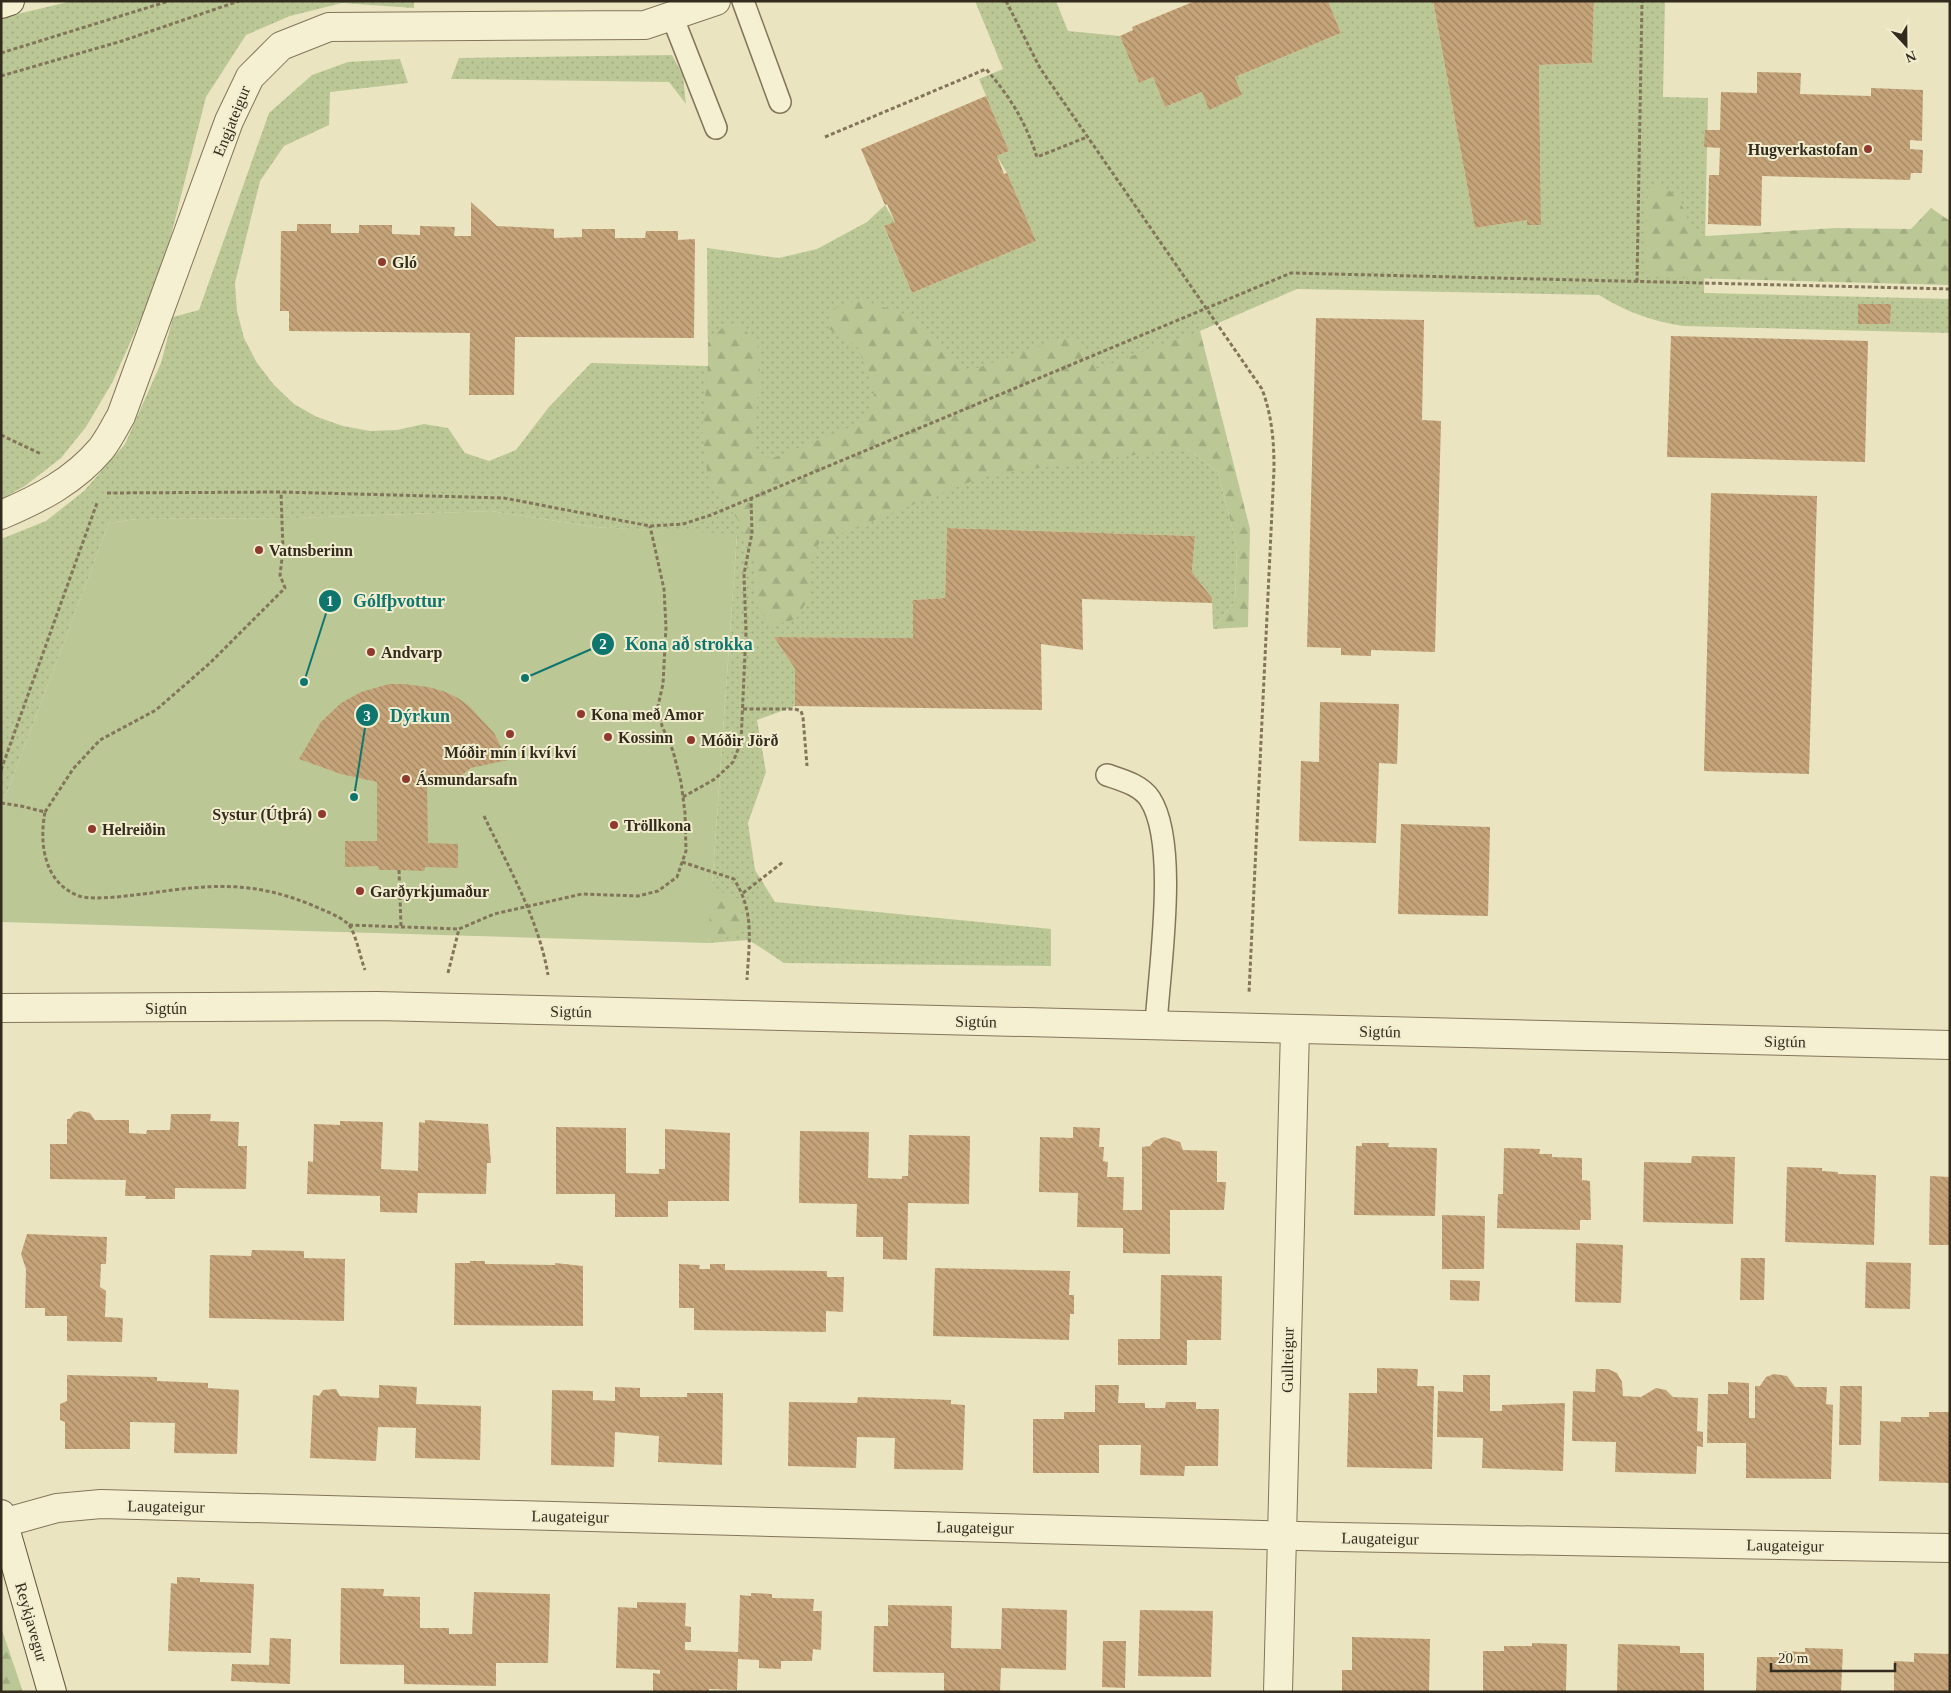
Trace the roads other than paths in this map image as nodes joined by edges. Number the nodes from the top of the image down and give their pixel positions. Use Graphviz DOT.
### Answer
graph roads {
  1 [pos="10,1"];
  2 [pos="716,1"];
  3 [pos="743,1"];
  4 [pos="1,4"];
  5 [pos="672,16"];
  6 [pos="780,102"];
  7 [pos="716,128"];
  8 [pos="1,515"];
  9 [pos="1107,775"];
  10 [pos="1,1008"];
  11 [pos="1156,1026"];
  12 [pos="1295,1029"];
  13 [pos="1950,1045"];
  14 [pos="2,1519"];
  15 [pos="1283,1536"];
  16 [pos="1950,1548"];
  17 [pos="52,1692"];
  18 [pos="1278,1692"];
  1 -- 4 [label="street"];
  2 -- 5 [label="street, Engjateigur"];
  3 -- 6 [label="lane"];
  5 -- 7 [label="lane"];
  5 -- 8 [label="street, Engjateigur"];
  9 -- 11 [label="lane"];
  10 -- 11 [label="street, Sigtún"];
  11 -- 12 [label="street, Sigtún"];
  12 -- 13 [label="street, Sigtún"];
  12 -- 15 [label="street, Gullteigur"];
  14 -- 15 [label="street, Laugateigur"];
  14 -- 17 [label="street, Reykjavegur"];
  15 -- 16 [label="street, Laugateigur"];
  15 -- 18 [label="street, Gullteigur"];
}
